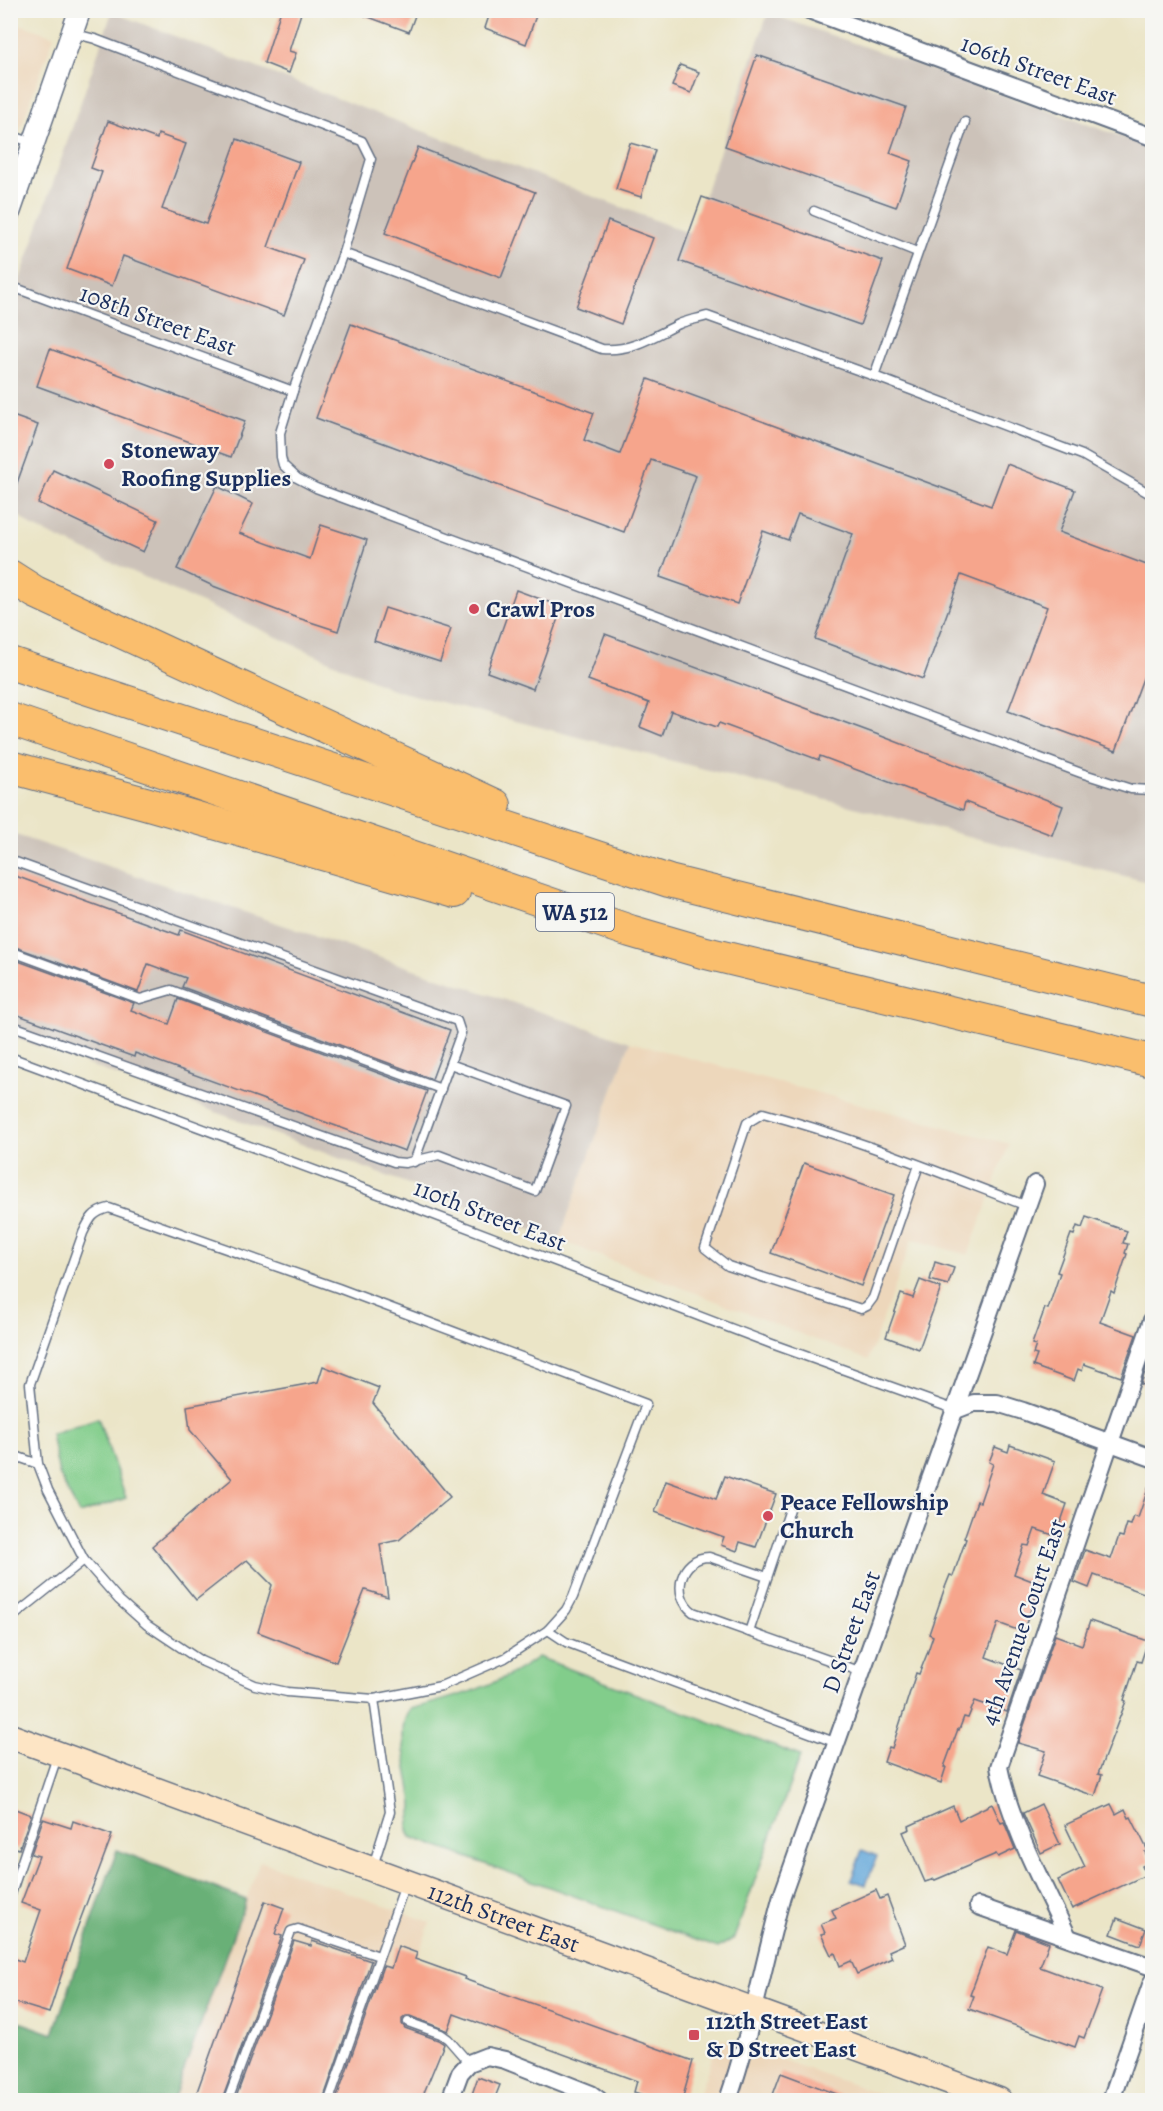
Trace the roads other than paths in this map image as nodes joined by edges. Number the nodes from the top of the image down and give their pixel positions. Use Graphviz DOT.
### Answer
graph roads {
  1 [pos="80,10"];
  2 [pos="808,10"];
  3 [pos="72,33"];
  4 [pos="965,122"];
  5 [pos="10,135"];
  6 [pos="1152,136"];
  7 [pos="33,143"];
  8 [pos="10,210"];
  9 [pos="814,210"];
  10 [pos="917,252"];
  11 [pos="343,253"];
  12 [pos="10,285"];
  13 [pos="874,376"];
  14 [pos="293,391"];
  15 [pos="1152,495"];
  16 [pos="10,576"];
  17 [pos="10,663"];
  18 [pos="10,719"];
  19 [pos="10,767"];
  20 [pos="1152,789"];
  21 [pos="10,860"];
  22 [pos="669,881"];
  23 [pos="10,951"];
  24 [pos="702,952"];
  25 [pos="1152,1001"];
  26 [pos="10,1025"];
  27 [pos="10,1057"];
  28 [pos="1152,1061"];
  29 [pos="450,1064"];
  30 [pos="441,1089"];
  31 [pos="414,1162"];
  32 [pos="919,1165"];
  33 [pos="1035,1184"];
  34 [pos="1028,1206"];
  35 [pos="1152,1320"];
  36 [pos="956,1410"];
  37 [pos="1110,1443"];
  38 [pos="10,1454"];
  39 [pos="1152,1458"];
  40 [pos="38,1464"];
  41 [pos="790,1509"];
  42 [pos="84,1560"];
  43 [pos="767,1577"];
  44 [pos="10,1619"];
  45 [pos="548,1630"];
  46 [pos="749,1632"];
  47 [pos="862,1672"];
  48 [pos="374,1699"];
  49 [pos="10,1736"];
  50 [pos="837,1743"];
  51 [pos="58,1754"];
  52 [pos="372,1870"];
  53 [pos="406,1882"];
  54 [pos="10,1897"];
  55 [pos="978,1906"];
  56 [pos="1068,1937"];
  57 [pos="379,1956"];
  58 [pos="1152,1967"];
  59 [pos="1152,1982"];
  60 [pos="754,2010"];
  61 [pos="408,2022"];
  62 [pos="469,2063"];
  63 [pos="228,2100"];
  64 [pos="329,2100"];
  65 [pos="450,2100"];
  66 [pos="599,2100"];
  67 [pos="624,2100"];
  68 [pos="634,2100"];
  69 [pos="728,2100"];
  70 [pos="999,2100"];
  71 [pos="1111,2100"];
  1 -- 3 [label="street"];
  2 -- 6 [label="street, 106th Street East"];
  3 -- 7 [label="street"];
  3 -- 11 [label="lane"];
  4 -- 10 [label="lane"];
  5 -- 7 [label="lane"];
  7 -- 8 [label="street"];
  9 -- 10 [label="lane"];
  10 -- 13 [label="lane"];
  11 -- 13 [label="lane"];
  11 -- 14 [label="lane"];
  12 -- 14 [label="lane, 108th Street East"];
  13 -- 15 [label="lane"];
  14 -- 20 [label="lane"];
  16 -- 22 [label="highway"];
  17 -- 22 [label="highway, WA 512"];
  18 -- 24 [label="highway, WA 512"];
  19 -- 24 [label="highway"];
  21 -- 29 [label="lane"];
  22 -- 25 [label="highway, WA 512"];
  23 -- 30 [label="lane"];
  24 -- 28 [label="highway, WA 512"];
  26 -- 31 [label="lane"];
  27 -- 36 [label="lane, 110th Street East"];
  29 -- 30 [label="lane"];
  29 -- 31 [label="lane"];
  30 -- 31 [label="lane"];
  32 -- 32 [label="lane"];
  32 -- 34 [label="lane"];
  33 -- 34 [label="street, D Street East"];
  34 -- 36 [label="street, D Street East"];
  35 -- 37 [label="street, 4th Avenue Court East"];
  36 -- 37 [label="street"];
  36 -- 47 [label="street, D Street East"];
  37 -- 39 [label="street"];
  37 -- 56 [label="street, 4th Avenue Court East"];
  38 -- 40 [label="lane"];
  40 -- 42 [label="lane"];
  40 -- 45 [label="lane"];
  41 -- 43 [label="lane"];
  42 -- 44 [label="lane"];
  42 -- 48 [label="lane"];
  43 -- 46 [label="lane"];
  43 -- 46 [label="lane"];
  45 -- 48 [label="lane"];
  45 -- 50 [label="lane"];
  46 -- 47 [label="lane"];
  47 -- 50 [label="street, D Street East"];
  48 -- 52 [label="lane"];
  49 -- 51 [label="main road, 112th Street East"];
  50 -- 60 [label="street, D Street East"];
  51 -- 52 [label="main road, 112th Street East"];
  51 -- 54 [label="lane"];
  52 -- 53 [label="main road, 112th Street East"];
  53 -- 57 [label="lane"];
  53 -- 60 [label="main road, 112th Street East"];
  55 -- 56 [label="street"];
  56 -- 58 [label="street"];
  57 -- 63 [label="lane"];
  57 -- 64 [label="lane"];
  59 -- 71 [label="street"];
  60 -- 69 [label="street, D Street East"];
  60 -- 70 [label="main road, 112th Street East"];
  61 -- 62 [label="lane"];
  62 -- 65 [label="street"];
  62 -- 66 [label="street"];
  67 -- 68 [label="lane"];
}
